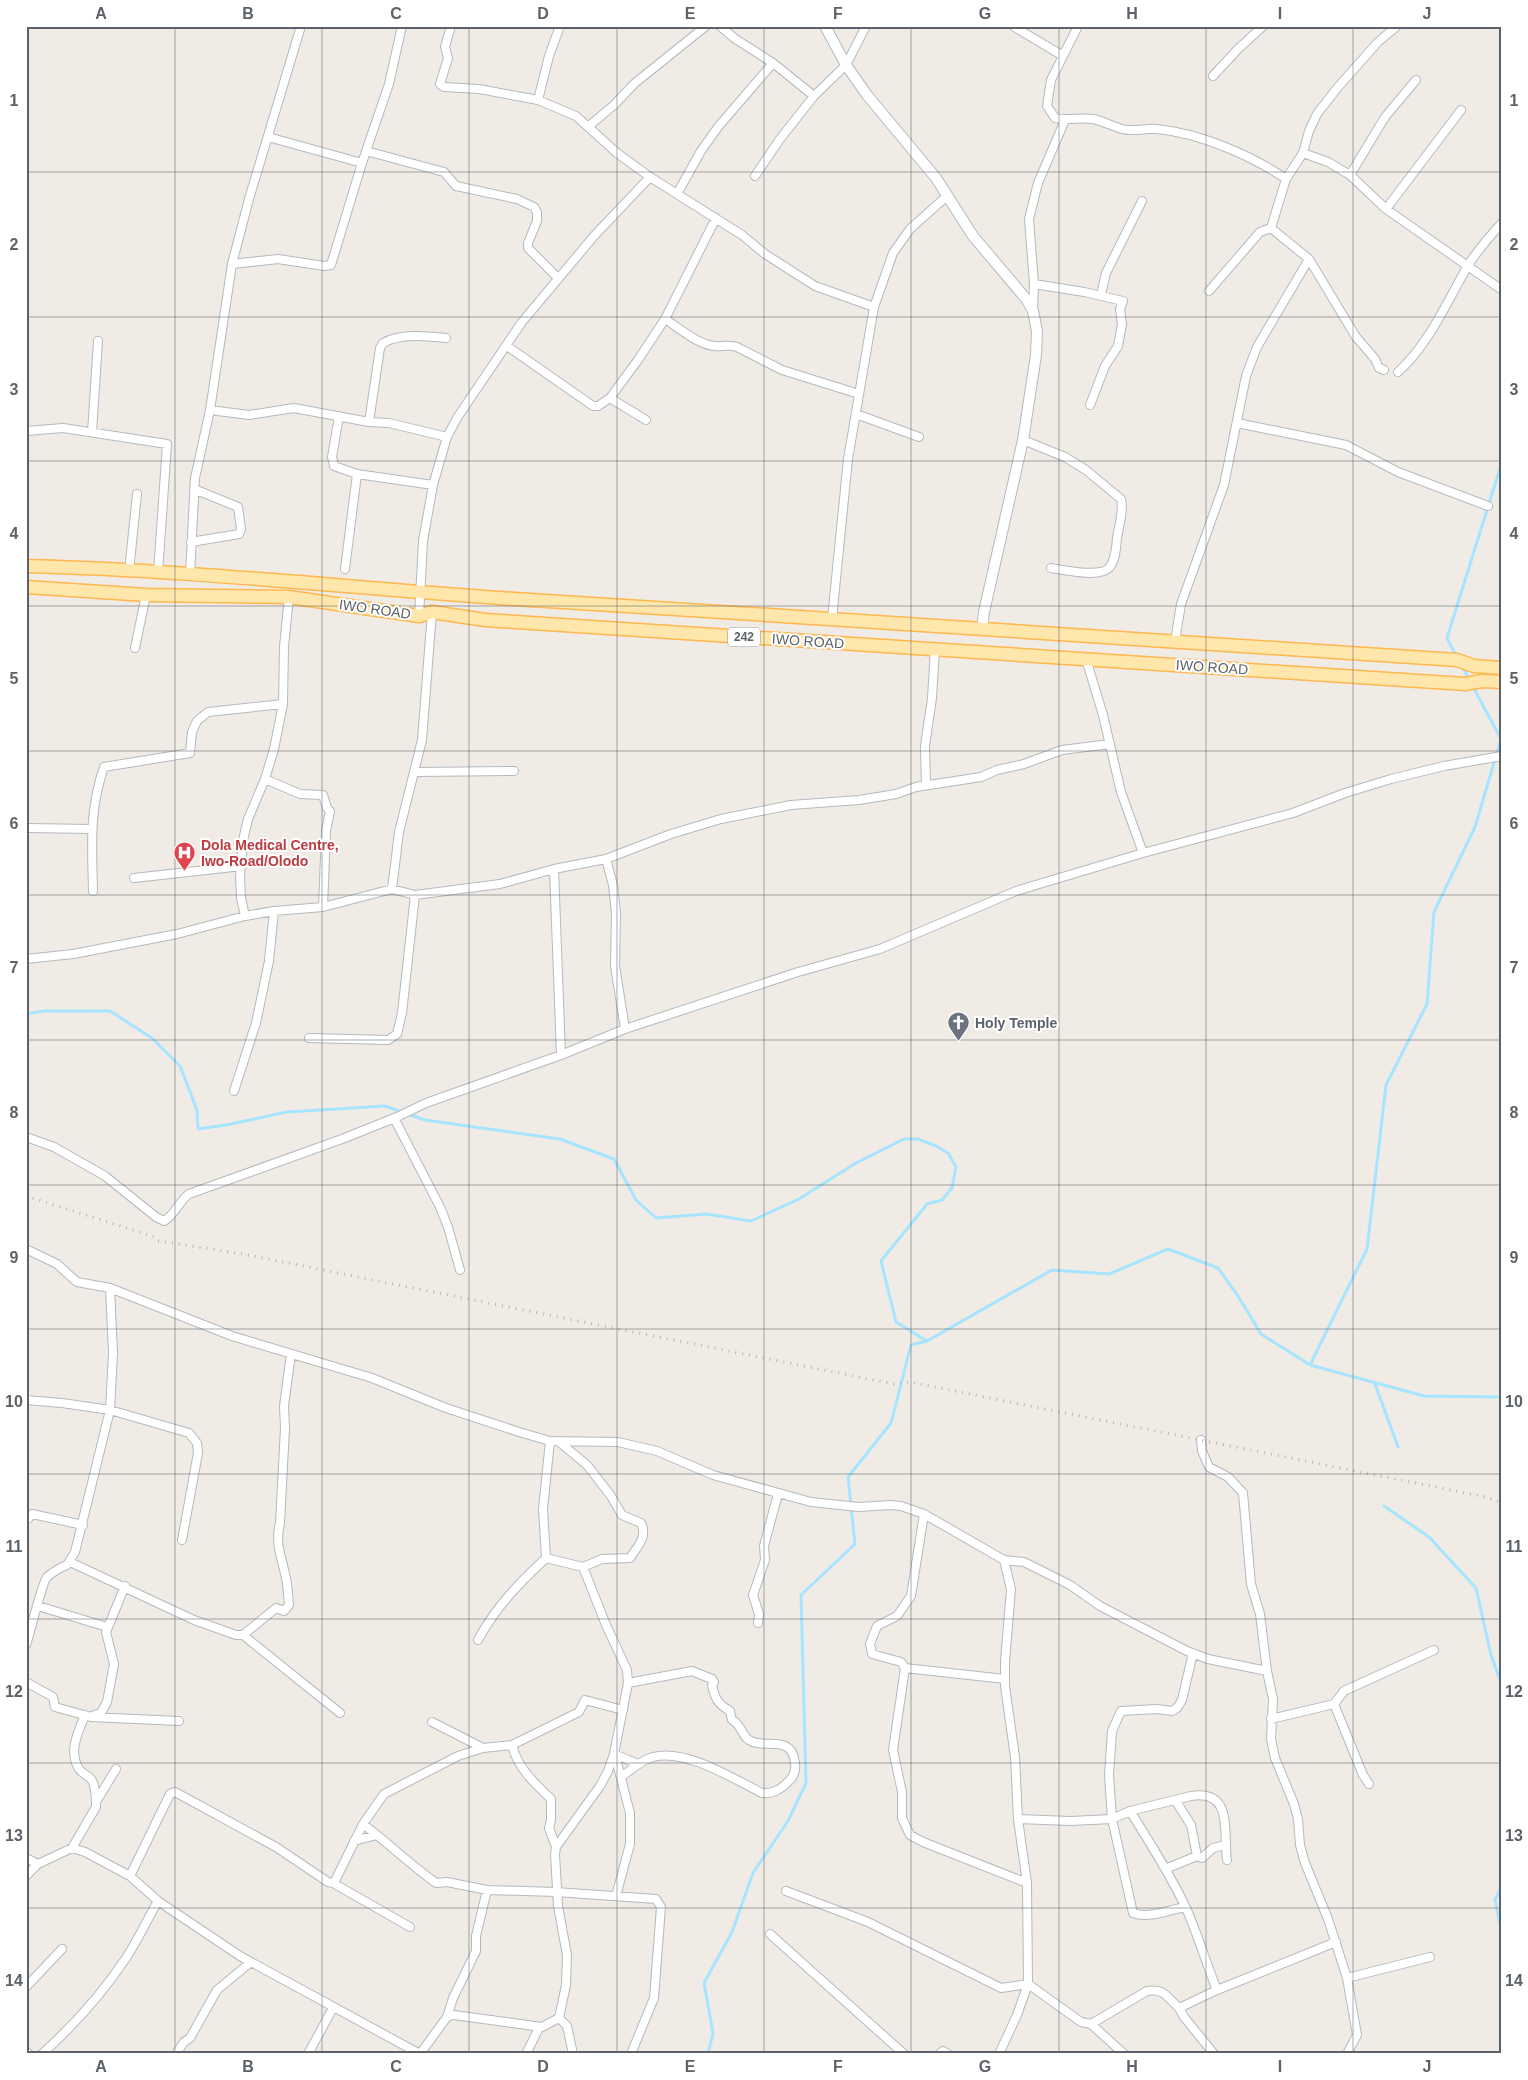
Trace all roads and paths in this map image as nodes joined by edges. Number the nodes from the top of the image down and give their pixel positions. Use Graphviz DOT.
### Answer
graph roads {
  1 [pos="301,26"];
  2 [pos="402,26"];
  3 [pos="451,26"];
  4 [pos="560,26"];
  5 [pos="706,26"];
  6 [pos="720,26"];
  7 [pos="825,26"];
  8 [pos="866,26"];
  9 [pos="1013,26"];
  10 [pos="1078,26"];
  11 [pos="1263,26"];
  12 [pos="1397,26"];
  13 [pos="1063,56"];
  14 [pos="773,63"];
  15 [pos="846,65"];
  16 [pos="1213,76"];
  17 [pos="1416,80"];
  18 [pos="814,96"];
  19 [pos="538,100"];
  20 [pos="1461,110"];
  21 [pos="1065,120"];
  22 [pos="589,126"];
  23 [pos="268,137"];
  24 [pos="366,151"];
  25 [pos="1303,153"];
  26 [pos="362,163"];
  27 [pos="1350,175"];
  28 [pos="755,176"];
  29 [pos="650,177"];
  30 [pos="1286,178"];
  31 [pos="676,194"];
  32 [pos="947,196"];
  33 [pos="1142,201"];
  34 [pos="1386,209"];
  35 [pos="716,218"];
  36 [pos="1502,223"];
  37 [pos="1271,228"];
  38 [pos="1309,259"];
  39 [pos="232,264"];
  40 [pos="1467,267"];
  41 [pos="557,277"];
  42 [pos="1034,284"];
  43 [pos="1208,290"];
  44 [pos="1502,290"];
  45 [pos="1101,295"];
  46 [pos="874,307"];
  47 [pos="1033,310"];
  48 [pos="665,319"];
  49 [pos="446,338"];
  50 [pos="98,341"];
  51 [pos="507,346"];
  52 [pos="1384,370"];
  53 [pos="1398,372"];
  54 [pos="859,394"];
  55 [pos="610,398"];
  56 [pos="1090,405"];
  57 [pos="210,410"];
  58 [pos="856,414"];
  59 [pos="339,416"];
  60 [pos="646,420"];
  61 [pos="369,422"];
  62 [pos="1237,423"];
  63 [pos="26,431"];
  64 [pos="92,432"];
  65 [pos="447,437"];
  66 [pos="919,437"];
  67 [pos="1023,440"];
  68 [pos="356,474"];
  69 [pos="433,485"];
  70 [pos="194,489"];
  71 [pos="137,494"];
  72 [pos="1488,506"];
  73 [pos="191,542"];
  74 [pos="26,566"];
  75 [pos="1051,568"];
  76 [pos="345,569"];
  77 [pos="129,571"];
  78 [pos="158,573"];
  79 [pos="190,575"];
  80 [pos="26,587"];
  81 [pos="420,592"];
  82 [pos="146,595"];
  83 [pos="289,597"];
  84 [pos="432,612"];
  85 [pos="418,616"];
  86 [pos="832,619"];
  87 [pos="982,629"];
  88 [pos="1175,641"];
  89 [pos="135,648"];
  90 [pos="935,649"];
  91 [pos="1086,659"];
  92 [pos="1502,668"];
  93 [pos="1502,682"];
  94 [pos="283,704"];
  95 [pos="1110,744"];
  96 [pos="1502,756"];
  97 [pos="514,771"];
  98 [pos="415,772"];
  99 [pos="264,779"];
  100 [pos="926,785"];
  101 [pos="28,828"];
  102 [pos="91,829"];
  103 [pos="1143,853"];
  104 [pos="606,859"];
  105 [pos="242,866"];
  106 [pos="554,869"];
  107 [pos="134,878"];
  108 [pos="392,889"];
  109 [pos="94,891"];
  110 [pos="415,895"];
  111 [pos="323,907"];
  112 [pos="274,911"];
  113 [pos="245,916"];
  114 [pos="26,959"];
  115 [pos="625,1029"];
  116 [pos="309,1038"];
  117 [pos="561,1055"];
  118 [pos="234,1091"];
  119 [pos="396,1118"];
  120 [pos="26,1137"];
  121 [pos="26,1249"];
  122 [pos="460,1270"];
  123 [pos="110,1288"];
  124 [pos="291,1354"];
  125 [pos="26,1400"];
  126 [pos="110,1410"];
  127 [pos="550,1440"];
  128 [pos="1201,1440"];
  129 [pos="558,1441"];
  130 [pos="778,1494"];
  131 [pos="924,1514"];
  132 [pos="26,1519"];
  133 [pos="83,1525"];
  134 [pos="182,1540"];
  135 [pos="546,1558"];
  136 [pos="1004,1560"];
  137 [pos="70,1562"];
  138 [pos="583,1567"];
  139 [pos="125,1586"];
  140 [pos="38,1606"];
  141 [pos="758,1623"];
  142 [pos="107,1627"];
  143 [pos="243,1636"];
  144 [pos="478,1640"];
  145 [pos="26,1645"];
  146 [pos="1434,1650"];
  147 [pos="1193,1654"];
  148 [pos="905,1668"];
  149 [pos="1267,1671"];
  150 [pos="1005,1679"];
  151 [pos="26,1682"];
  152 [pos="628,1683"];
  153 [pos="1334,1704"];
  154 [pos="623,1710"];
  155 [pos="340,1713"];
  156 [pos="88,1716"];
  157 [pos="1271,1719"];
  158 [pos="179,1721"];
  159 [pos="432,1722"];
  160 [pos="512,1746"];
  161 [pos="483,1748"];
  162 [pos="614,1754"];
  163 [pos="638,1764"];
  164 [pos="116,1769"];
  165 [pos="620,1777"];
  166 [pos="1369,1784"];
  167 [pos="1175,1800"];
  168 [pos="96,1802"];
  169 [pos="1130,1812"];
  170 [pos="1018,1819"];
  171 [pos="1112,1819"];
  172 [pos="363,1824"];
  173 [pos="549,1828"];
  174 [pos="377,1834"];
  175 [pos="565,1835"];
  176 [pos="354,1841"];
  177 [pos="1225,1845"];
  178 [pos="556,1847"];
  179 [pos="72,1848"];
  180 [pos="1197,1856"];
  181 [pos="26,1858"];
  182 [pos="1227,1860"];
  183 [pos="38,1864"];
  184 [pos="1166,1870"];
  185 [pos="26,1876"];
  186 [pos="130,1876"];
  187 [pos="333,1883"];
  188 [pos="1027,1883"];
  189 [pos="487,1890"];
  190 [pos="786,1891"];
  191 [pos="556,1892"];
  192 [pos="616,1896"];
  193 [pos="158,1901"];
  194 [pos="1185,1907"];
  195 [pos="410,1927"];
  196 [pos="770,1934"];
  197 [pos="1336,1942"];
  198 [pos="62,1949"];
  199 [pos="1430,1956"];
  200 [pos="251,1962"];
  201 [pos="1347,1978"];
  202 [pos="1028,1984"];
  203 [pos="26,1987"];
  204 [pos="1217,1990"];
  205 [pos="333,2008"];
  206 [pos="1178,2008"];
  207 [pos="448,2017"];
  208 [pos="558,2018"];
  209 [pos="1091,2024"];
  210 [pos="542,2027"];
  211 [pos="26,2051"];
  212 [pos="29,2054"];
  213 [pos="42,2054"];
  214 [pos="176,2054"];
  215 [pos="308,2054"];
  216 [pos="420,2054"];
  217 [pos="526,2054"];
  218 [pos="573,2054"];
  219 [pos="631,2054"];
  220 [pos="904,2054"];
  221 [pos="939,2054"];
  222 [pos="948,2054"];
  223 [pos="999,2054"];
  224 [pos="1124,2054"];
  225 [pos="1214,2054"];
  226 [pos="1347,2054"];
  1 -- 23 [label="street"];
  2 -- 24 [label="street"];
  3 -- 19 [label="street"];
  4 -- 19 [label="street"];
  5 -- 22 [label="street"];
  6 -- 14 [label="street"];
  7 -- 15 [label="street"];
  8 -- 15 [label="street"];
  9 -- 13 [label="street"];
  10 -- 13 [label="street"];
  11 -- 16 [label="street"];
  12 -- 25 [label="street"];
  13 -- 21 [label="street"];
  14 -- 18 [label="street"];
  14 -- 31 [label="street"];
  15 -- 18 [label="street"];
  15 -- 32 [label="street"];
  17 -- 27 [label="street"];
  18 -- 28 [label="street"];
  19 -- 22 [label="street"];
  20 -- 34 [label="street"];
  21 -- 30 [label="street"];
  21 -- 42 [label="street"];
  22 -- 29 [label="street"];
  23 -- 26 [label="street"];
  23 -- 39 [label="street"];
  24 -- 26 [label="street"];
  24 -- 41 [label="street"];
  25 -- 27 [label="street"];
  25 -- 30 [label="street"];
  26 -- 39 [label="street"];
  27 -- 34 [label="street"];
  29 -- 31 [label="street"];
  29 -- 41 [label="street"];
  30 -- 37 [label="street"];
  31 -- 35 [label="street"];
  32 -- 46 [label="street"];
  32 -- 47 [label="street"];
  33 -- 45 [label="street"];
  34 -- 40 [label="street"];
  35 -- 46 [label="street"];
  35 -- 48 [label="street"];
  36 -- 40 [label="street"];
  37 -- 38 [label="street"];
  37 -- 43 [label="street"];
  38 -- 52 [label="street"];
  38 -- 62 [label="street"];
  39 -- 57 [label="street"];
  40 -- 44 [label="street"];
  40 -- 53 [label="street"];
  41 -- 51 [label="street"];
  42 -- 45 [label="street"];
  42 -- 47 [label="street"];
  45 -- 56 [label="street"];
  46 -- 54 [label="street"];
  47 -- 67 [label="street"];
  48 -- 54 [label="street"];
  48 -- 55 [label="street"];
  49 -- 61 [label="street"];
  50 -- 64 [label="street"];
  51 -- 55 [label="street"];
  51 -- 65 [label="street"];
  54 -- 58 [label="street"];
  55 -- 60 [label="street"];
  57 -- 59 [label="street"];
  57 -- 70 [label="street"];
  58 -- 66 [label="street"];
  58 -- 86 [label="street"];
  59 -- 61 [label="street"];
  59 -- 68 [label="street"];
  61 -- 65 [label="street"];
  62 -- 72 [label="street"];
  62 -- 88 [label="street"];
  63 -- 64 [label="street"];
  64 -- 78 [label="street"];
  65 -- 69 [label="street"];
  67 -- 75 [label="street"];
  67 -- 87 [label="street"];
  68 -- 69 [label="street"];
  68 -- 76 [label="street"];
  69 -- 81 [label="street"];
  70 -- 73 [label="street"];
  70 -- 73 [label="street"];
  71 -- 77 [label="street"];
  73 -- 79 [label="street"];
  74 -- 77 [label="main road, IWO ROAD"];
  77 -- 78 [label="main road, IWO ROAD"];
  78 -- 79 [label="main road, IWO ROAD"];
  79 -- 81 [label="main road, IWO ROAD"];
  80 -- 82 [label="main road, IWO ROAD / 242"];
  81 -- 85 [label="street"];
  81 -- 86 [label="main road, IWO ROAD"];
  82 -- 83 [label="main road, IWO ROAD / 242"];
  82 -- 89 [label="street"];
  83 -- 85 [label="main road, IWO ROAD / 242"];
  83 -- 94 [label="street"];
  84 -- 85 [label="main road, IWO ROAD / 242"];
  84 -- 90 [label="main road, IWO ROAD / 242"];
  84 -- 98 [label="street"];
  86 -- 87 [label="main road, IWO ROAD"];
  87 -- 88 [label="main road, IWO ROAD"];
  88 -- 92 [label="main road, IWO ROAD"];
  90 -- 91 [label="main road, IWO ROAD / 242"];
  90 -- 100 [label="street"];
  91 -- 93 [label="main road, IWO ROAD / 242"];
  91 -- 95 [label="street"];
  94 -- 99 [label="street"];
  94 -- 102 [label="street"];
  95 -- 100 [label="street"];
  95 -- 103 [label="street"];
  96 -- 103 [label="street"];
  97 -- 98 [label="street"];
  98 -- 108 [label="street"];
  99 -- 105 [label="street"];
  99 -- 111 [label="street"];
  100 -- 104 [label="street"];
  101 -- 102 [label="street"];
  102 -- 109 [label="street"];
  103 -- 115 [label="street"];
  104 -- 106 [label="street"];
  104 -- 115 [label="street"];
  105 -- 107 [label="street"];
  105 -- 113 [label="street"];
  106 -- 110 [label="street"];
  106 -- 117 [label="street"];
  108 -- 110 [label="street"];
  108 -- 111 [label="street"];
  110 -- 116 [label="street"];
  111 -- 112 [label="street"];
  112 -- 113 [label="street"];
  112 -- 118 [label="street"];
  113 -- 114 [label="street"];
  115 -- 117 [label="street"];
  117 -- 119 [label="street"];
  119 -- 120 [label="street"];
  119 -- 122 [label="street"];
  121 -- 123 [label="street"];
  123 -- 124 [label="street"];
  123 -- 126 [label="street"];
  124 -- 127 [label="street"];
  124 -- 143 [label="street"];
  125 -- 126 [label="street"];
  126 -- 133 [label="street"];
  126 -- 134 [label="street"];
  127 -- 129 [label="street"];
  127 -- 135 [label="street"];
  128 -- 149 [label="street"];
  129 -- 130 [label="street"];
  129 -- 138 [label="street"];
  130 -- 131 [label="street"];
  130 -- 141 [label="street"];
  131 -- 136 [label="street"];
  131 -- 148 [label="street"];
  132 -- 133 [label="street"];
  133 -- 137 [label="street"];
  135 -- 138 [label="street"];
  135 -- 144 [label="street"];
  136 -- 147 [label="street"];
  136 -- 150 [label="street"];
  137 -- 139 [label="street"];
  137 -- 140 [label="street"];
  138 -- 152 [label="street"];
  139 -- 142 [label="street"];
  139 -- 143 [label="street"];
  140 -- 142 [label="street"];
  140 -- 145 [label="street"];
  142 -- 156 [label="street"];
  143 -- 155 [label="street"];
  146 -- 153 [label="street"];
  147 -- 149 [label="street"];
  147 -- 171 [label="street"];
  148 -- 150 [label="street"];
  148 -- 188 [label="street"];
  149 -- 157 [label="street"];
  150 -- 170 [label="street"];
  151 -- 156 [label="street"];
  152 -- 154 [label="street"];
  152 -- 163 [label="street"];
  153 -- 157 [label="street"];
  153 -- 166 [label="street"];
  154 -- 160 [label="street"];
  154 -- 162 [label="street"];
  156 -- 158 [label="street"];
  156 -- 168 [label="street"];
  157 -- 197 [label="street"];
  159 -- 161 [label="street"];
  160 -- 161 [label="street"];
  160 -- 173 [label="street"];
  161 -- 172 [label="street"];
  162 -- 163 [label="street"];
  162 -- 165 [label="street"];
  162 -- 175 [label="street"];
  163 -- 165 [label="street"];
  164 -- 168 [label="street"];
  165 -- 192 [label="street"];
  167 -- 169 [label="street"];
  167 -- 177 [label="street"];
  167 -- 180 [label="street"];
  168 -- 179 [label="street"];
  169 -- 171 [label="street"];
  169 -- 184 [label="street"];
  170 -- 171 [label="street"];
  170 -- 188 [label="street"];
  171 -- 194 [label="street"];
  172 -- 174 [label="street"];
  172 -- 176 [label="street"];
  173 -- 175 [label="street"];
  173 -- 178 [label="street"];
  174 -- 176 [label="street"];
  174 -- 189 [label="street"];
  175 -- 178 [label="street"];
  176 -- 187 [label="street"];
  177 -- 180 [label="street"];
  177 -- 182 [label="street"];
  178 -- 191 [label="street"];
  179 -- 183 [label="street"];
  179 -- 186 [label="street"];
  180 -- 184 [label="street"];
  181 -- 183 [label="street"];
  183 -- 185 [label="street"];
  184 -- 194 [label="street"];
  186 -- 187 [label="street"];
  186 -- 193 [label="street"];
  187 -- 195 [label="street"];
  188 -- 202 [label="street"];
  189 -- 191 [label="street"];
  189 -- 207 [label="street"];
  190 -- 202 [label="street"];
  191 -- 192 [label="street"];
  191 -- 208 [label="street"];
  192 -- 219 [label="street"];
  193 -- 200 [label="street"];
  193 -- 213 [label="street"];
  194 -- 204 [label="street"];
  196 -- 220 [label="street"];
  197 -- 201 [label="street"];
  197 -- 204 [label="street"];
  198 -- 203 [label="street"];
  199 -- 201 [label="street"];
  200 -- 205 [label="street"];
  200 -- 214 [label="street"];
  201 -- 226 [label="street"];
  202 -- 209 [label="street"];
  202 -- 223 [label="street"];
  204 -- 206 [label="street"];
  205 -- 215 [label="street"];
  205 -- 216 [label="street"];
  206 -- 209 [label="street"];
  206 -- 225 [label="street"];
  207 -- 210 [label="street"];
  207 -- 216 [label="street"];
  208 -- 210 [label="street"];
  208 -- 218 [label="street"];
  209 -- 224 [label="street"];
  210 -- 217 [label="street"];
  211 -- 212 [label="street"];
  221 -- 222 [label="street"];
}
